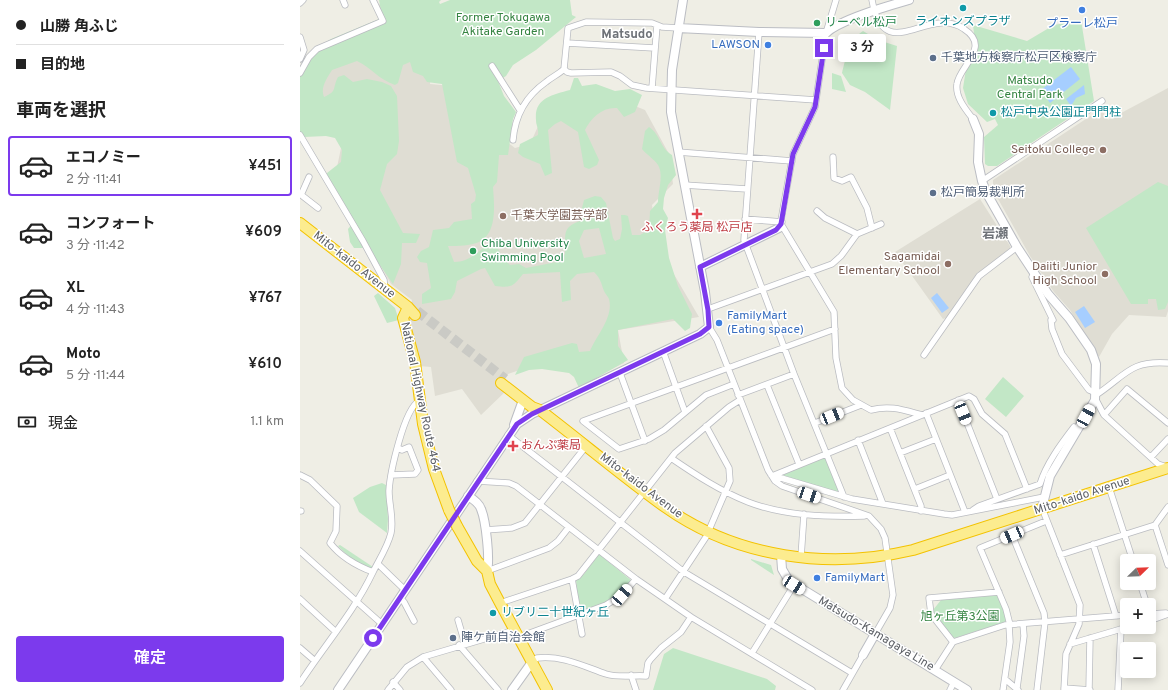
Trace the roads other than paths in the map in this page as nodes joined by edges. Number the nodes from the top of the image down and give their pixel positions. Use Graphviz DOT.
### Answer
graph roads {
  1 [pos="303,0"];
  2 [pos="373,0"];
  3 [pos="683,0"];
  4 [pos="836,0"];
  5 [pos="872,0"];
  6 [pos="909,0"];
  7 [pos="300,3"];
  8 [pos="874,11"];
  9 [pos="657,26"];
  10 [pos="678,28"];
  11 [pos="758,32"];
  12 [pos="826,33"];
  13 [pos="300,37"];
  14 [pos="567,43"];
  15 [pos="654,48"];
  16 [pos="300,59"];
  17 [pos="492,66"];
  18 [pos="564,69"];
  19 [pos="300,73"];
  20 [pos="652,88"];
  21 [pos="670,90"];
  22 [pos="754,96"];
  23 [pos="816,100"];
  24 [pos="1102,101"];
  25 [pos="520,110"];
  26 [pos="973,119"];
  27 [pos="300,135"];
  28 [pos="513,140"];
  29 [pos="678,152"];
  30 [pos="833,157"];
  31 [pos="750,158"];
  32 [pos="792,161"];
  33 [pos="309,177"];
  34 [pos="982,181"];
  35 [pos="684,185"];
  36 [pos="747,190"];
  37 [pos="301,195"];
  38 [pos="318,208"];
  39 [pos="817,210"];
  40 [pos="745,219"];
  41 [pos="881,224"];
  42 [pos="781,225"];
  43 [pos="301,226"];
  44 [pos="872,228"];
  45 [pos="857,234"];
  46 [pos="745,246"];
  47 [pos="1017,247"];
  48 [pos="700,267"];
  49 [pos="810,272"];
  50 [pos="1034,273"];
  51 [pos="385,289"];
  52 [pos="762,290"];
  53 [pos="708,310"];
  54 [pos="413,311"];
  55 [pos="709,327"];
  56 [pos="835,329"];
  57 [pos="784,348"];
  58 [pos="663,351"];
  59 [pos="924,355"];
  60 [pos="1168,363"];
  61 [pos="728,368"];
  62 [pos="620,373"];
  63 [pos="794,374"];
  64 [pos="734,384"];
  65 [pos="767,385"];
  66 [pos="677,387"];
  67 [pos="1096,395"];
  68 [pos="739,398"];
  69 [pos="419,400"];
  70 [pos="523,400"];
  71 [pos="958,400"];
  72 [pos="632,403"];
  73 [pos="861,404"];
  74 [pos="540,410"];
  75 [pos="685,412"];
  76 [pos="924,414"];
  77 [pos="1104,415"];
  78 [pos="815,423"];
  79 [pos="1168,423"];
  80 [pos="706,426"];
  81 [pos="890,428"];
  82 [pos="1078,430"];
  83 [pos="511,431"];
  84 [pos="936,439"];
  85 [pos="1168,439"];
  86 [pos="858,440"];
  87 [pos="645,441"];
  88 [pos="587,446"];
  89 [pos="398,448"];
  90 [pos="827,453"];
  91 [pos="900,453"];
  92 [pos="1151,457"];
  93 [pos="671,458"];
  94 [pos="799,464"];
  95 [pos="1168,468"];
  96 [pos="300,475"];
  97 [pos="391,475"];
  98 [pos="771,475"];
  99 [pos="950,475"];
  100 [pos="561,477"];
  101 [pos="477,481"];
  102 [pos="1109,487"];
  103 [pos="915,489"];
  104 [pos="1026,489"];
  105 [pos="645,492"];
  106 [pos="726,492"];
  107 [pos="468,496"];
  108 [pos="844,497"];
  109 [pos="1044,497"];
  110 [pos="997,499"];
  111 [pos="883,504"];
  112 [pos="540,505"];
  113 [pos="1168,507"];
  114 [pos="1042,508"];
  115 [pos="921,511"];
  116 [pos="968,511"];
  117 [pos="804,514"];
  118 [pos="869,516"];
  119 [pos="1046,521"];
  120 [pos="621,523"];
  121 [pos="1155,524"];
  122 [pos="569,527"];
  123 [pos="485,530"];
  124 [pos="709,532"];
  125 [pos="1124,534"];
  126 [pos="1012,535"];
  127 [pos="1093,544"];
  128 [pos="599,550"];
  129 [pos="300,551"];
  130 [pos="1131,554"];
  131 [pos="782,555"];
  132 [pos="1060,555"];
  133 [pos="887,556"];
  134 [pos="801,557"];
  135 [pos="378,562"];
  136 [pos="1168,565"];
  137 [pos="487,571"];
  138 [pos="373,572"];
  139 [pos="684,572"];
  140 [pos="572,579"];
  141 [pos="636,579"];
  142 [pos="794,585"];
  143 [pos="405,590"];
  144 [pos="999,592"];
  145 [pos="400,598"];
  146 [pos="300,599"];
  147 [pos="665,599"];
  148 [pos="358,602"];
  149 [pos="500,603"];
  150 [pos="1156,613"];
  151 [pos="1168,614"];
  152 [pos="578,616"];
  153 [pos="1116,616"];
  154 [pos="1120,616"];
  155 [pos="691,617"];
  156 [pos="1156,618"];
  157 [pos="1080,619"];
  158 [pos="458,620"];
  159 [pos="414,621"];
  160 [pos="1045,622"];
  161 [pos="382,624"];
  162 [pos="770,624"];
  163 [pos="1023,624"];
  164 [pos="1010,625"];
  165 [pos="1120,629"];
  166 [pos="336,632"];
  167 [pos="517,634"];
  168 [pos="582,634"];
  169 [pos="875,634"];
  170 [pos="1121,634"];
  171 [pos="1090,638"];
  172 [pos="953,642"];
  173 [pos="1070,644"];
  174 [pos="462,645"];
  175 [pos="300,648"];
  176 [pos="752,653"];
  177 [pos="863,655"];
  178 [pos="423,657"];
  179 [pos="314,661"];
  180 [pos="532,662"];
  181 [pos="935,670"];
  182 [pos="852,673"];
  183 [pos="631,675"];
  184 [pos="1004,679"];
  185 [pos="393,682"];
  186 [pos="954,682"];
  187 [pos="300,683"];
  188 [pos="1018,689"];
  189 [pos="1064,689"];
  190 [pos="338,690"];
  191 [pos="388,690"];
  192 [pos="400,690"];
  193 [pos="451,690"];
  194 [pos="498,690"];
  195 [pos="512,690"];
  196 [pos="547,690"];
  197 [pos="636,690"];
  198 [pos="812,690"];
  199 [pos="843,690"];
  200 [pos="950,690"];
  201 [pos="966,690"];
  202 [pos="1003,690"];
  203 [pos="1037,690"];
  204 [pos="1089,690"];
  205 [pos="1118,690"];
  1 -- 7 [label="street"];
  2 -- 19 [label="street"];
  3 -- 10 [label="street"];
  4 -- 12 [label="street"];
  5 -- 8 [label="street"];
  6 -- 8 [label="street"];
  8 -- 12 [label="street"];
  8 -- 26 [label="street"];
  9 -- 10 [label="street"];
  9 -- 14 [label="street"];
  9 -- 15 [label="street"];
  10 -- 11 [label="street"];
  10 -- 21 [label="street"];
  11 -- 12 [label="street"];
  11 -- 22 [label="street"];
  12 -- 23 [label="street"];
  13 -- 16 [label="street"];
  14 -- 15 [label="street"];
  14 -- 18 [label="street"];
  15 -- 20 [label="street"];
  17 -- 25 [label="street"];
  18 -- 20 [label="street"];
  18 -- 25 [label="street"];
  20 -- 21 [label="street"];
  21 -- 22 [label="street"];
  21 -- 29 [label="street"];
  22 -- 23 [label="street"];
  22 -- 31 [label="street"];
  23 -- 32 [label="street"];
  24 -- 34 [label="street"];
  25 -- 28 [label="street"];
  26 -- 34 [label="street"];
  27 -- 51 [label="street"];
  29 -- 31 [label="street"];
  29 -- 35 [label="street"];
  30 -- 44 [label="street"];
  31 -- 32 [label="street"];
  31 -- 36 [label="street"];
  32 -- 42 [label="street"];
  33 -- 37 [label="street"];
  34 -- 47 [label="street"];
  35 -- 36 [label="street"];
  35 -- 48 [label="street"];
  36 -- 40 [label="street"];
  37 -- 38 [label="street"];
  39 -- 45 [label="street"];
  40 -- 42 [label="street"];
  40 -- 46 [label="street"];
  41 -- 44 [label="street"];
  42 -- 46 [label="street"];
  42 -- 49 [label="street"];
  43 -- 51 [label="highway, Mito-kaido Avenue"];
  44 -- 45 [label="street"];
  45 -- 49 [label="street"];
  46 -- 48 [label="street"];
  46 -- 52 [label="street"];
  47 -- 50 [label="street"];
  47 -- 59 [label="street"];
  48 -- 53 [label="street"];
  49 -- 52 [label="street"];
  49 -- 56 [label="street"];
  50 -- 67 [label="street"];
  50 -- 67 [label="street"];
  51 -- 54 [label="highway, Mito-kaido Avenue"];
  52 -- 53 [label="street"];
  52 -- 57 [label="street"];
  53 -- 55 [label="street"];
  54 -- 69 [label="highway, National Highway Route 464"];
  55 -- 58 [label="street"];
  55 -- 61 [label="street"];
  56 -- 57 [label="street"];
  56 -- 73 [label="street"];
  57 -- 61 [label="street"];
  57 -- 63 [label="street"];
  58 -- 62 [label="street"];
  58 -- 66 [label="street"];
  60 -- 67 [label="street"];
  61 -- 64 [label="street"];
  61 -- 66 [label="street"];
  62 -- 72 [label="street"];
  62 -- 74 [label="street"];
  63 -- 65 [label="street"];
  63 -- 78 [label="street"];
  64 -- 68 [label="street"];
  64 -- 75 [label="street"];
  65 -- 68 [label="street"];
  65 -- 94 [label="street"];
  66 -- 72 [label="street"];
  66 -- 75 [label="street"];
  67 -- 77 [label="street"];
  67 -- 82 [label="street"];
  68 -- 80 [label="street"];
  68 -- 98 [label="street"];
  69 -- 89 [label="street"];
  69 -- 137 [label="highway, National Highway Route 464, bridge"];
  70 -- 74 [label="highway, Mito-kaido Avenue"];
  70 -- 74 [label="highway, Mito-kaido Avenue"];
  70 -- 83 [label="street"];
  71 -- 76 [label="street"];
  71 -- 104 [label="street"];
  71 -- 110 [label="street"];
  72 -- 87 [label="street"];
  72 -- 87 [label="street"];
  73 -- 76 [label="street"];
  73 -- 78 [label="street"];
  74 -- 83 [label="street"];
  74 -- 88 [label="highway, Mito-kaido Avenue"];
  75 -- 87 [label="street"];
  76 -- 81 [label="street"];
  76 -- 84 [label="street"];
  77 -- 79 [label="street"];
  77 -- 92 [label="street"];
  78 -- 90 [label="street"];
  80 -- 93 [label="street"];
  80 -- 106 [label="street"];
  81 -- 86 [label="street"];
  81 -- 91 [label="street"];
  82 -- 104 [label="street"];
  82 -- 109 [label="street"];
  83 -- 100 [label="street"];
  83 -- 101 [label="street"];
  84 -- 91 [label="street"];
  84 -- 99 [label="street"];
  85 -- 92 [label="street"];
  86 -- 90 [label="street"];
  86 -- 111 [label="street"];
  88 -- 100 [label="street"];
  88 -- 105 [label="highway, Mito-kaido Avenue"];
  89 -- 97 [label="street"];
  89 -- 97 [label="street"];
  90 -- 94 [label="street"];
  90 -- 108 [label="street"];
  91 -- 103 [label="street"];
  92 -- 95 [label="street"];
  93 -- 105 [label="street"];
  93 -- 106 [label="street"];
  94 -- 98 [label="street"];
  95 -- 102 [label="highway, Mito-kaido Avenue"];
  96 -- 138 [label="street"];
  97 -- 135 [label="street"];
  98 -- 108 [label="street"];
  98 -- 118 [label="street"];
  99 -- 103 [label="street"];
  99 -- 116 [label="street"];
  100 -- 112 [label="street"];
  100 -- 120 [label="street"];
  101 -- 107 [label="street"];
  101 -- 112 [label="street"];
  102 -- 114 [label="highway, Mito-kaido Avenue"];
  102 -- 125 [label="street"];
  103 -- 115 [label="street"];
  104 -- 110 [label="street"];
  105 -- 120 [label="street"];
  105 -- 124 [label="highway, Mito-kaido Avenue"];
  106 -- 117 [label="street"];
  106 -- 124 [label="street"];
  107 -- 123 [label="street"];
  107 -- 143 [label="street"];
  108 -- 111 [label="street"];
  109 -- 114 [label="street"];
  109 -- 116 [label="street"];
  110 -- 116 [label="street"];
  111 -- 115 [label="street"];
  112 -- 122 [label="street"];
  112 -- 123 [label="street"];
  113 -- 121 [label="street"];
  114 -- 119 [label="street"];
  114 -- 133 [label="highway, Mito-kaido Avenue"];
  115 -- 116 [label="street"];
  117 -- 118 [label="street"];
  117 -- 134 [label="street"];
  118 -- 133 [label="street"];
  119 -- 126 [label="street"];
  119 -- 132 [label="street"];
  120 -- 128 [label="street"];
  120 -- 139 [label="street"];
  121 -- 125 [label="street"];
  121 -- 136 [label="street"];
  122 -- 128 [label="street"];
  122 -- 137 [label="street"];
  123 -- 137 [label="street"];
  124 -- 131 [label="highway, Mito-kaido Avenue"];
  124 -- 139 [label="street"];
  125 -- 127 [label="street"];
  125 -- 130 [label="street"];
  126 -- 144 [label="street"];
  126 -- 160 [label="street"];
  127 -- 132 [label="street"];
  127 -- 153 [label="street"];
  128 -- 140 [label="street"];
  128 -- 141 [label="street"];
  129 -- 148 [label="street"];
  131 -- 134 [label="highway, Mito-kaido Avenue"];
  131 -- 142 [label="street, Matsudo-Kamagaya Line"];
  132 -- 157 [label="street"];
  133 -- 134 [label="highway, Mito-kaido Avenue"];
  133 -- 169 [label="street"];
  135 -- 138 [label="street"];
  135 -- 143 [label="street"];
  137 -- 149 [label="highway"];
  138 -- 148 [label="street"];
  139 -- 147 [label="street"];
  139 -- 162 [label="street"];
  140 -- 149 [label="street"];
  140 -- 152 [label="street"];
  141 -- 147 [label="street"];
  141 -- 152 [label="street"];
  142 -- 162 [label="street"];
  142 -- 169 [label="street, Matsudo-Kamagaya Line"];
  143 -- 145 [label="street"];
  144 -- 164 [label="street"];
  144 -- 172 [label="street"];
  145 -- 159 [label="street"];
  145 -- 161 [label="street"];
  146 -- 166 [label="street"];
  147 -- 155 [label="street"];
  148 -- 161 [label="street"];
  148 -- 166 [label="street"];
  149 -- 167 [label="highway"];
  150 -- 151 [label="street"];
  151 -- 156 [label="street"];
  152 -- 167 [label="street"];
  152 -- 168 [label="street"];
  153 -- 154 [label="street"];
  153 -- 157 [label="street"];
  155 -- 176 [label="street"];
  155 -- 183 [label="street"];
  157 -- 160 [label="street"];
  157 -- 173 [label="street"];
  158 -- 174 [label="street"];
  160 -- 163 [label="street"];
  160 -- 203 [label="street"];
  161 -- 190 [label="street"];
  162 -- 176 [label="street"];
  162 -- 182 [label="street"];
  163 -- 164 [label="street"];
  163 -- 188 [label="street"];
  164 -- 172 [label="street"];
  164 -- 184 [label="street"];
  165 -- 171 [label="street"];
  166 -- 179 [label="street"];
  167 -- 174 [label="street"];
  167 -- 180 [label="highway"];
  169 -- 177 [label="street"];
  169 -- 181 [label="street, Matsudo-Kamagaya Line"];
  170 -- 205 [label="street"];
  171 -- 173 [label="street"];
  171 -- 204 [label="street"];
  172 -- 181 [label="street"];
  173 -- 189 [label="street"];
  174 -- 178 [label="street"];
  174 -- 194 [label="street"];
  175 -- 179 [label="street"];
  176 -- 198 [label="street"];
  177 -- 182 [label="street"];
  178 -- 185 [label="street"];
  178 -- 193 [label="street"];
  179 -- 187 [label="street"];
  180 -- 183 [label="street"];
  180 -- 195 [label="street"];
  180 -- 196 [label="highway"];
  181 -- 186 [label="street, Matsudo-Kamagaya Line"];
  182 -- 199 [label="street"];
  183 -- 197 [label="street"];
  184 -- 188 [label="street"];
  184 -- 202 [label="street"];
  185 -- 191 [label="street"];
  185 -- 192 [label="street"];
  186 -- 200 [label="street"];
  186 -- 201 [label="street, Matsudo-Kamagaya Line"];
  189 -- 204 [label="street"];
}
